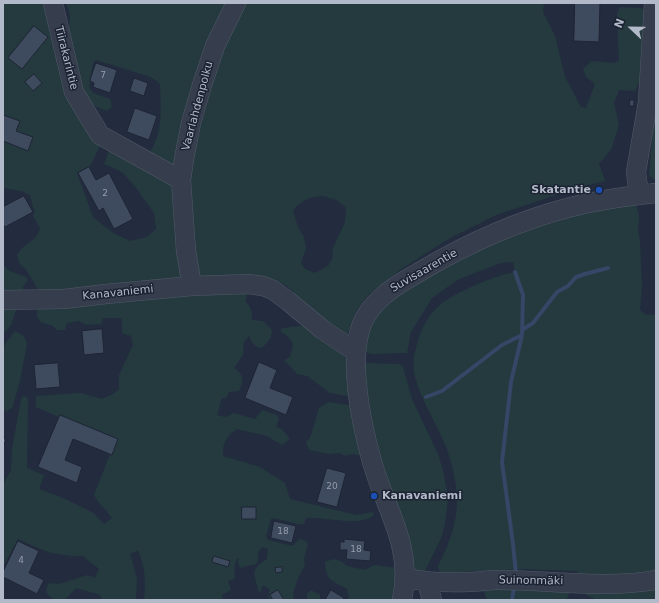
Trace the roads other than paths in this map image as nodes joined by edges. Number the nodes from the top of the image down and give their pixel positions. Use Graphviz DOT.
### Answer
graph roads {
  1 [pos="53,3"];
  2 [pos="236,3"];
  3 [pos="654,3"];
  4 [pos="181,180"];
  5 [pos="648,194"];
  6 [pos="192,286"];
  7 [pos="3,300"];
  8 [pos="356,352"];
  9 [pos="405,578"];
  10 [pos="656,580"];
  11 [pos="430,591"];
  12 [pos="402,600"];
  1 -- 4 [label="street, Tiirakarintie"];
  2 -- 4 [label="street, Vaarlahdenpolku"];
  3 -- 5 [label="street"];
  4 -- 6 [label="street, Vaarlahdenpolku"];
  5 -- 8 [label="street, Suvisaarentie"];
  6 -- 7 [label="street, Kanavaniemi"];
  6 -- 8 [label="street, Kanavaniemi"];
  8 -- 9 [label="street, Suvisaarentie"];
  9 -- 11 [label="street, Suinonmäki"];
  9 -- 12 [label="street, Suvisaarentie"];
  10 -- 11 [label="street, Suinonmäki"];
}
